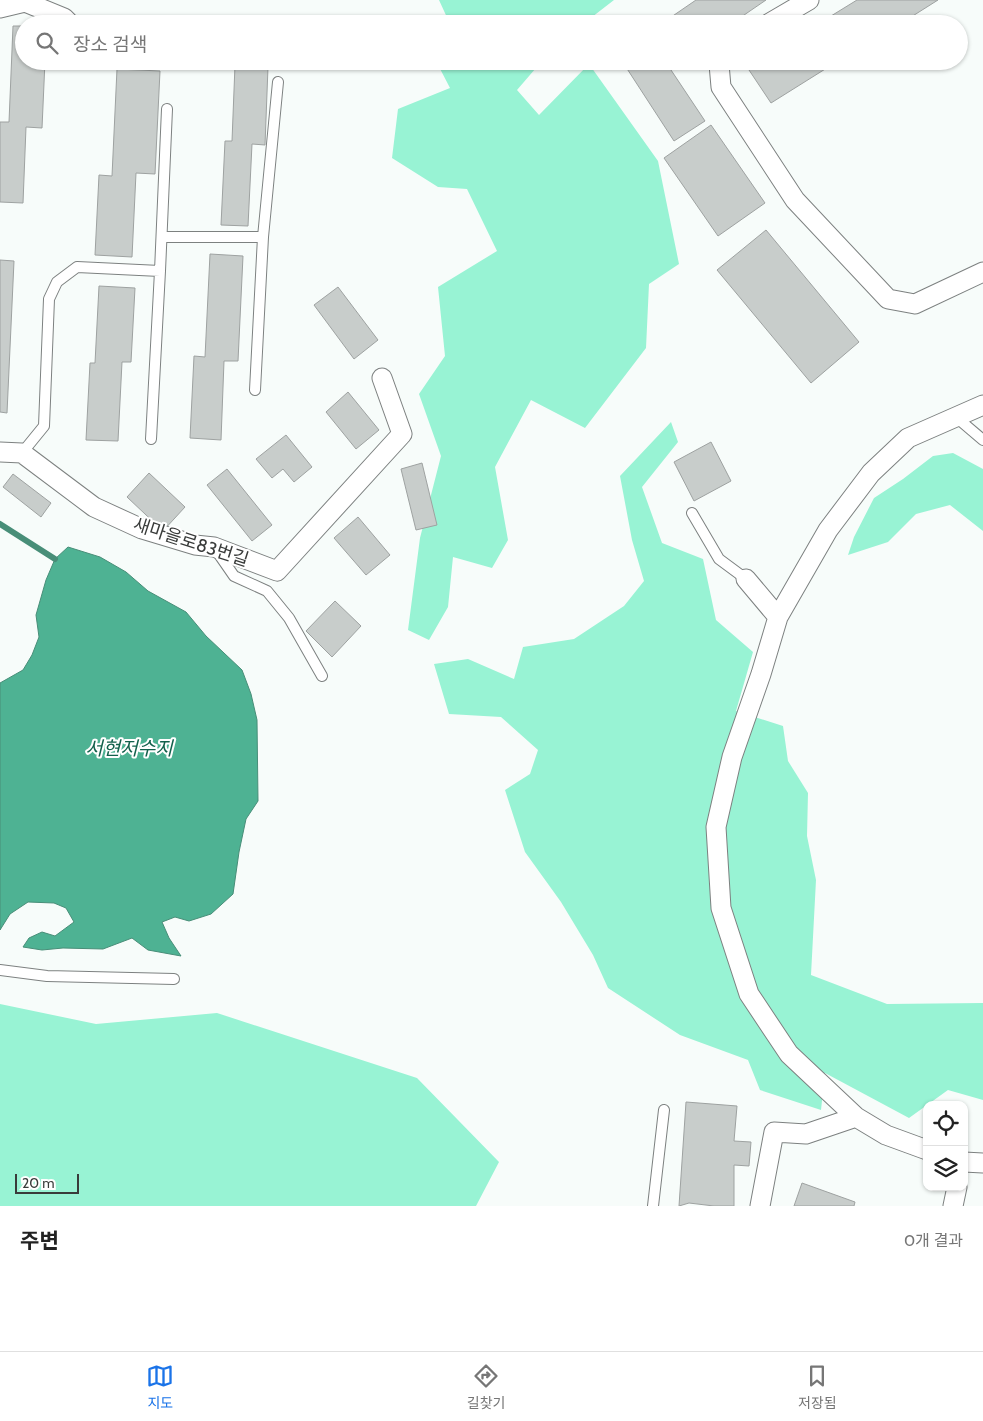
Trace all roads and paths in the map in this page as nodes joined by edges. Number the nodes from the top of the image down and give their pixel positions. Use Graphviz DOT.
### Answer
graph roads {
  1 [pos="809,0"];
  2 [pos="0,8"];
  3 [pos="57,15"];
  4 [pos="783,15"];
  5 [pos="720,70"];
  6 [pos="278,82"];
  7 [pos="167,108"];
  8 [pos="162,237"];
  9 [pos="263,237"];
  10 [pos="160,271"];
  11 [pos="983,272"];
  12 [pos="382,378"];
  13 [pos="255,390"];
  14 [pos="983,405"];
  15 [pos="956,417"];
  16 [pos="151,439"];
  17 [pos="983,440"];
  18 [pos="0,452"];
  19 [pos="22,453"];
  20 [pos="692,513"];
  21 [pos="214,547"];
  22 [pos="746,579"];
  23 [pos="778,617"];
  24 [pos="322,676"];
  25 [pos="0,970"];
  26 [pos="174,979"];
  27 [pos="664,1110"];
  28 [pos="856,1117"];
  29 [pos="923,1149"];
  30 [pos="968,1162"];
  31 [pos="983,1163"];
  32 [pos="956,1191"];
  33 [pos="653,1206"];
  34 [pos="760,1206"];
  35 [pos="954,1206"];
  1 -- 4 [label="street"];
  2 -- 3 [label="street"];
  5 -- 11 [label="street"];
  6 -- 9 [label="lane"];
  7 -- 8 [label="lane"];
  8 -- 9 [label="lane"];
  8 -- 10 [label="lane"];
  9 -- 13 [label="lane"];
  10 -- 16 [label="lane"];
  10 -- 19 [label="lane"];
  12 -- 21 [label="street, 새마을로83번길"];
  14 -- 15 [label="street"];
  15 -- 17 [label="lane"];
  15 -- 23 [label="street"];
  18 -- 19 [label="street"];
  19 -- 21 [label="street, 새마을로83번길"];
  20 -- 22 [label="lane"];
  21 -- 24 [label="lane"];
  22 -- 23 [label="street"];
  23 -- 28 [label="street"];
  25 -- 26 [label="lane"];
  27 -- 33 [label="lane"];
  28 -- 29 [label="street"];
  28 -- 34 [label="street"];
  30 -- 31 [label="street"];
  32 -- 35 [label="street"];
}
